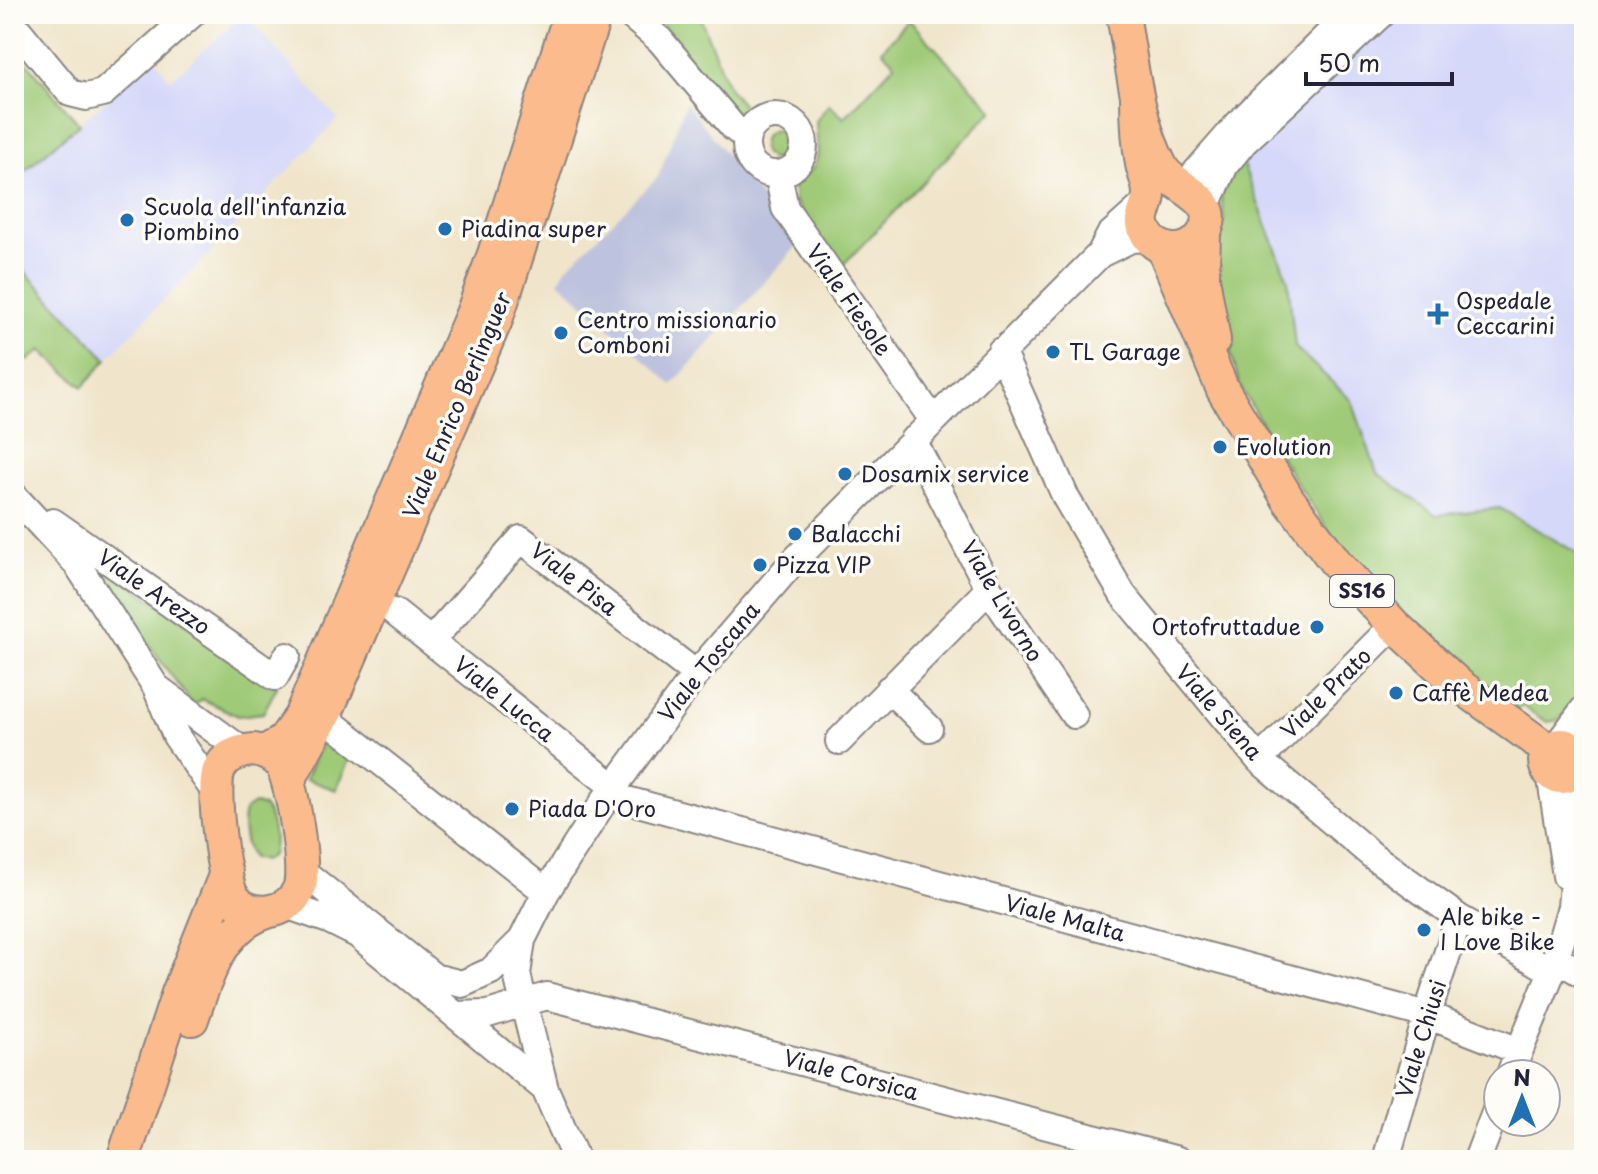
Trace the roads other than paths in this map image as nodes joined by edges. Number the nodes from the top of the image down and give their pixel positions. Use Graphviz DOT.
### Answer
graph roads {
  1 [pos="192,14"];
  2 [pos="570,14"];
  3 [pos="588,14"];
  4 [pos="597,14"];
  5 [pos="629,14"];
  6 [pos="1123,14"];
  7 [pos="1349,14"];
  8 [pos="1381,14"];
  9 [pos="14,25"];
  10 [pos="1137,97"];
  11 [pos="747,138"];
  12 [pos="778,174"];
  13 [pos="1148,201"];
  14 [pos="1198,209"];
  15 [pos="1157,243"];
  16 [pos="1100,254"];
  17 [pos="1001,351"];
  18 [pos="1223,390"];
  19 [pos="933,420"];
  20 [pos="913,440"];
  21 [pos="14,495"];
  22 [pos="989,589"];
  23 [pos="394,612"];
  24 [pos="1394,625"];
  25 [pos="431,641"];
  26 [pos="287,656"];
  27 [pos="696,674"];
  28 [pos="156,687"];
  29 [pos="889,689"];
  30 [pos="1584,709"];
  31 [pos="1074,715"];
  32 [pos="324,717"];
  33 [pos="929,728"];
  34 [pos="839,741"];
  35 [pos="254,751"];
  36 [pos="1568,759"];
  37 [pos="1259,760"];
  38 [pos="288,782"];
  39 [pos="611,791"];
  40 [pos="215,792"];
  41 [pos="302,871"];
  42 [pos="226,873"];
  43 [pos="546,892"];
  44 [pos="277,909"];
  45 [pos="1459,918"];
  46 [pos="522,940"];
  47 [pos="1554,964"];
  48 [pos="1584,975"];
  49 [pos="524,1004"];
  50 [pos="455,1015"];
  51 [pos="1427,1015"];
  52 [pos="1507,1058"];
  53 [pos="1516,1058"];
  54 [pos="545,1089"];
  55 [pos="1485,1138"];
  56 [pos="123,1160"];
  57 [pos="146,1160"];
  58 [pos="576,1160"];
  59 [pos="1178,1160"];
  60 [pos="1386,1160"];
  61 [pos="1477,1160"];
  1 -- 9 [label="street"];
  2 -- 35 [label="main road, Viale Enrico Berlinguer"];
  3 -- 4 [label="main road, Viale Enrico Berlinguer"];
  4 -- 32 [label="main road, Viale Enrico Berlinguer"];
  5 -- 11 [label="street"];
  6 -- 10 [label="main road, SS16"];
  7 -- 14 [label="street"];
  8 -- 14 [label="street"];
  10 -- 13 [label="main road, SS16"];
  10 -- 14 [label="main road, SS16"];
  11 -- 12 [label="street"];
  11 -- 12 [label="street"];
  12 -- 19 [label="street, Viale Fiesole"];
  13 -- 14 [label="main road"];
  13 -- 15 [label="main road, SS16"];
  13 -- 16 [label="street, Viale Toscana"];
  14 -- 15 [label="main road"];
  14 -- 18 [label="main road, SS16"];
  15 -- 16 [label="street, Viale Toscana"];
  15 -- 18 [label="main road, SS16"];
  16 -- 17 [label="street, Viale Toscana"];
  17 -- 19 [label="street, Viale Toscana"];
  17 -- 37 [label="street, Viale Siena"];
  18 -- 24 [label="main road, SS16"];
  19 -- 20 [label="street, Viale Toscana"];
  20 -- 22 [label="street, Viale Livorno"];
  20 -- 27 [label="street, Viale Toscana"];
  21 -- 26 [label="street, Viale Arezzo"];
  21 -- 28 [label="street, Viale Arezzo"];
  22 -- 29 [label="street"];
  22 -- 31 [label="street, Viale Livorno"];
  23 -- 25 [label="street, Viale Lucca"];
  24 -- 36 [label="main road, SS16"];
  24 -- 37 [label="street, Viale Prato"];
  25 -- 27 [label="street, Viale Pisa"];
  25 -- 39 [label="street, Viale Lucca"];
  27 -- 39 [label="street, Viale Toscana"];
  28 -- 35 [label="street, Viale Arezzo"];
  28 -- 40 [label="street, Viale Arezzo"];
  29 -- 33 [label="street"];
  29 -- 34 [label="street"];
  30 -- 36 [label="street"];
  32 -- 38 [label="main road, Viale Enrico Berlinguer"];
  32 -- 43 [label="street"];
  35 -- 38 [label="main road"];
  35 -- 40 [label="main road, Viale Enrico Berlinguer"];
  36 -- 47 [label="street"];
  37 -- 45 [label="street, Viale Siena"];
  38 -- 41 [label="main road"];
  39 -- 43 [label="street, Viale Toscana"];
  39 -- 51 [label="street, Viale Malta"];
  40 -- 42 [label="main road"];
  41 -- 44 [label="main road"];
  41 -- 46 [label="street"];
  42 -- 44 [label="main road"];
  42 -- 56 [label="main road"];
  43 -- 46 [label="street, Viale Toscana"];
  44 -- 50 [label="street"];
  44 -- 57 [label="main road"];
  45 -- 47 [label="street, Viale Siena"];
  45 -- 51 [label="street, Viale Chiusi"];
  46 -- 49 [label="street, Viale Toscana"];
  47 -- 48 [label="street, Viale Siena"];
  47 -- 53 [label="street"];
  49 -- 50 [label="street"];
  49 -- 54 [label="street, Viale Toscana"];
  49 -- 59 [label="street, Viale Corsica"];
  50 -- 54 [label="street"];
  51 -- 52 [label="street, Viale Malta"];
  51 -- 60 [label="street, Viale Chiusi"];
  54 -- 58 [label="street, Viale Toscana"];
  55 -- 61 [label="street"];
}
